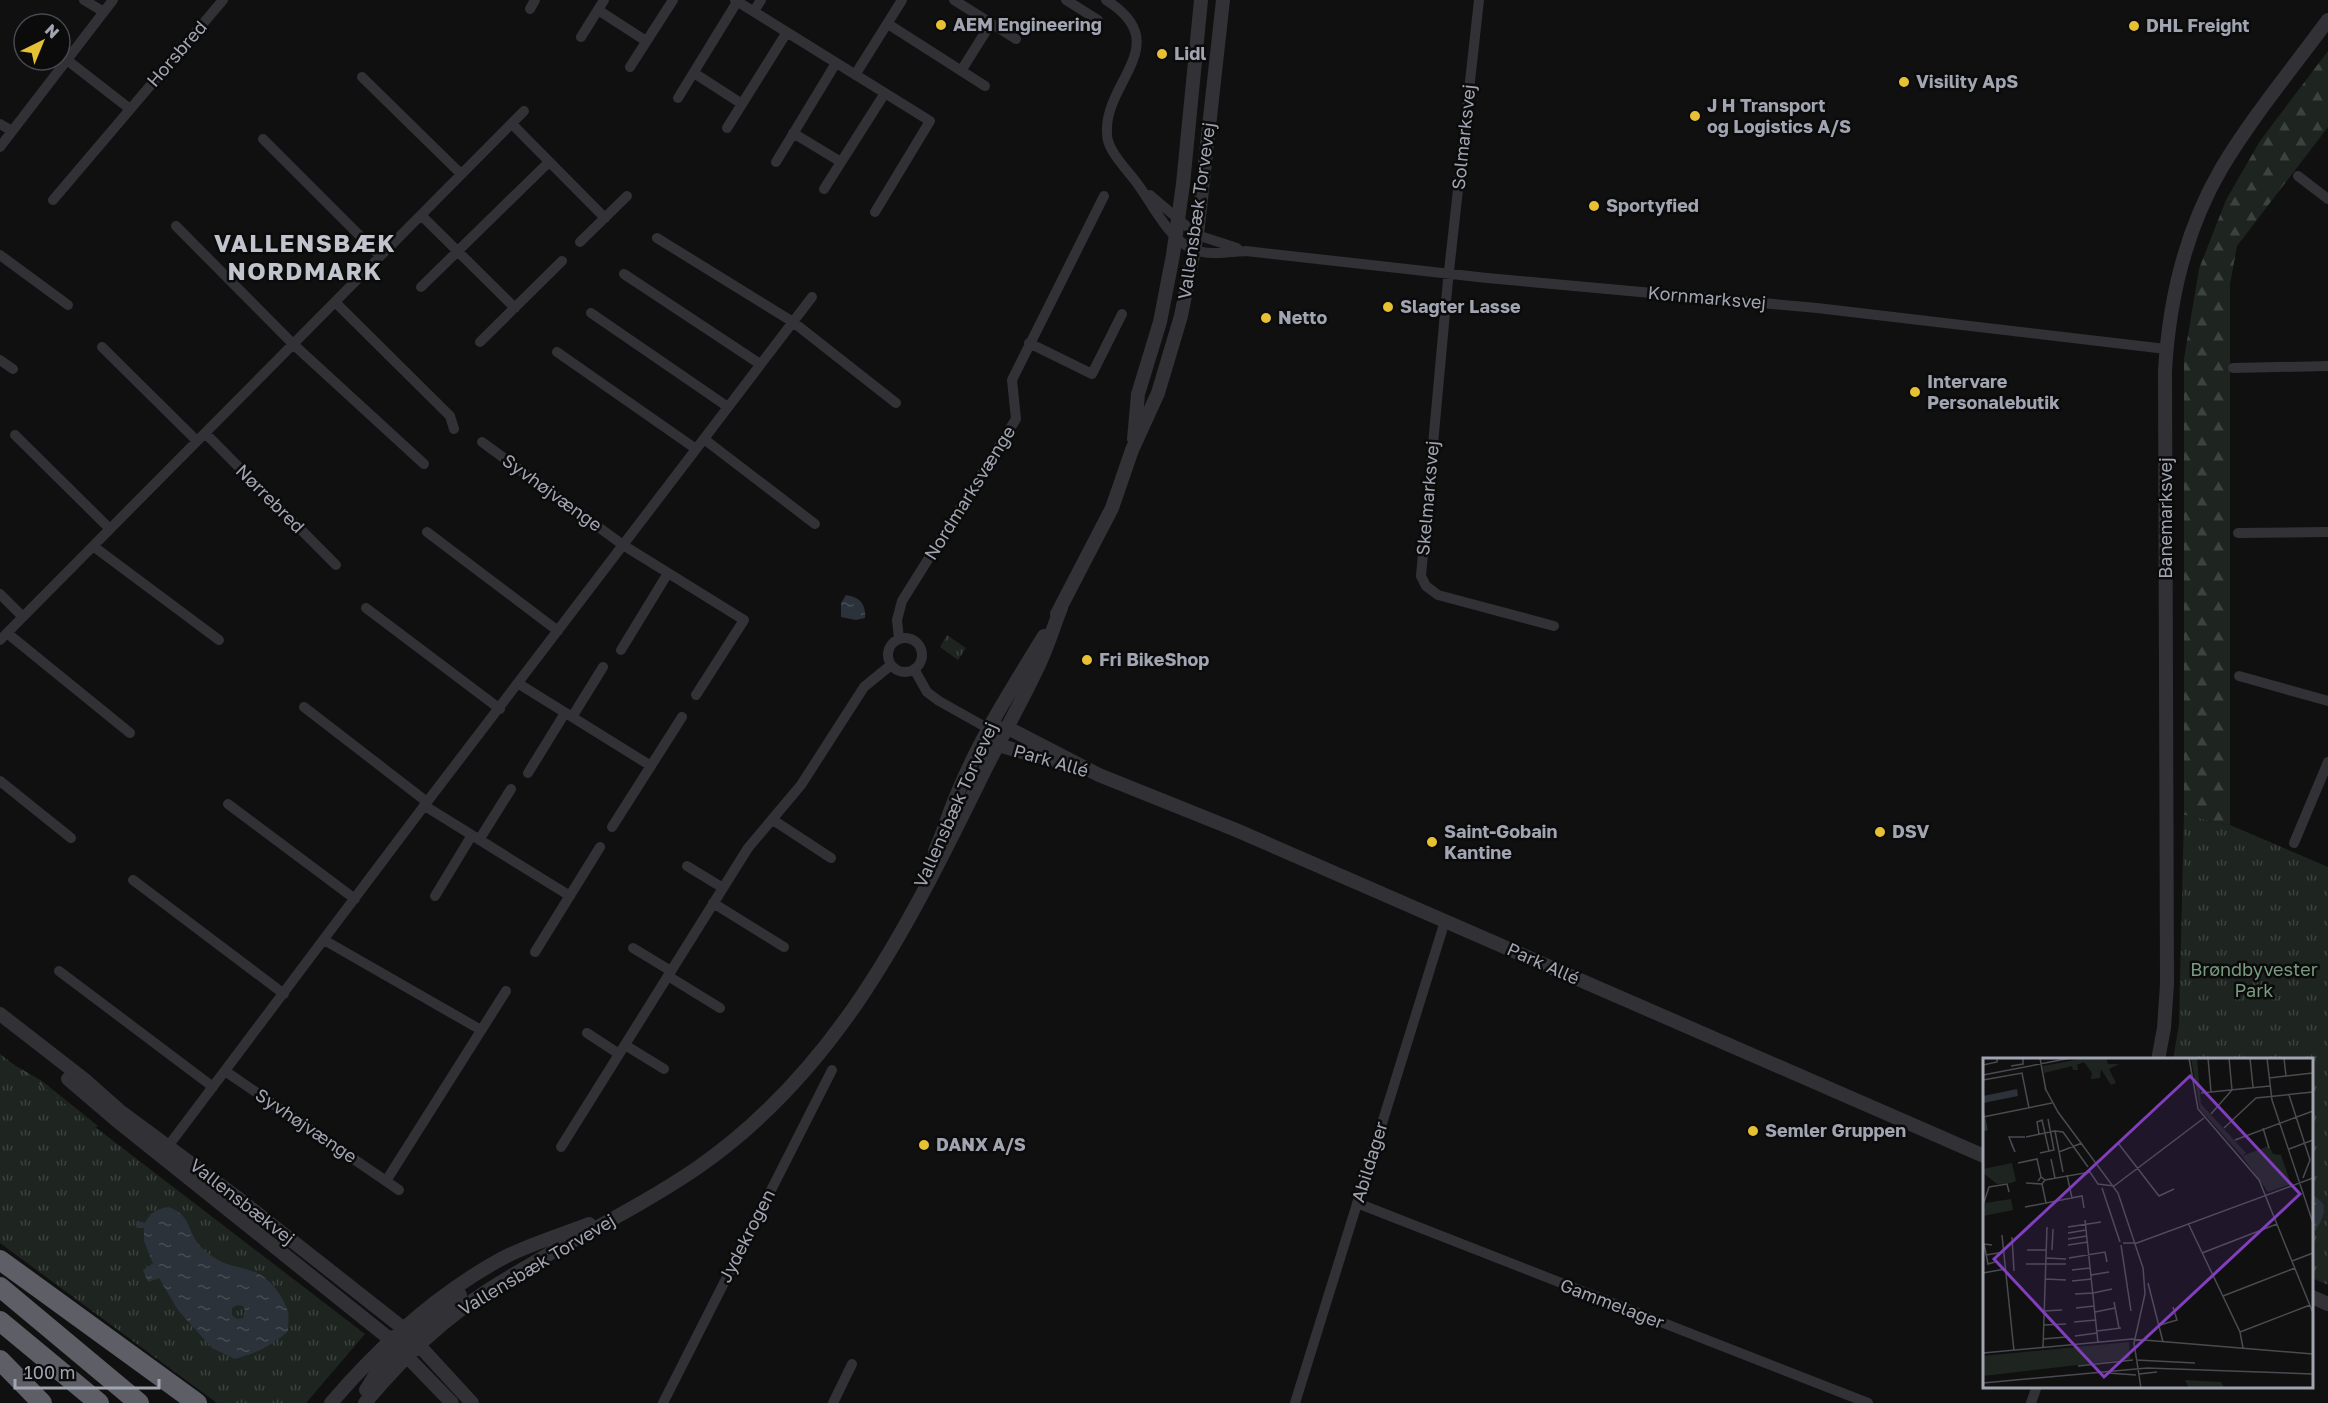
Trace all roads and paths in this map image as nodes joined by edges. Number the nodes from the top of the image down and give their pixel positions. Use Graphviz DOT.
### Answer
graph roads {
  1 [pos="84,0"];
  2 [pos="113,0"];
  3 [pos="223,0"];
  4 [pos="604,0"];
  5 [pos="673,0"];
  6 [pos="761,0"];
  7 [pos="902,0"];
  8 [pos="954,0"];
  9 [pos="1066,0"];
  10 [pos="1106,0"];
  11 [pos="1201,0"];
  12 [pos="1222,0"];
  13 [pos="1479,0"];
  14 [pos="736,1"];
  15 [pos="598,10"];
  16 [pos="754,11"];
  17 [pos="104,12"];
  18 [pos="1098,20"];
  19 [pos="2328,20"];
  20 [pos="991,23"];
  21 [pos="888,24"];
  22 [pos="787,32"];
  23 [pos="581,37"];
  24 [pos="1017,39"];
  25 [pos="646,41"];
  26 [pos="72,54"];
  27 [pos="836,63"];
  28 [pos="72,64"];
  29 [pos="630,68"];
  30 [pos="961,71"];
  31 [pos="58,72"];
  32 [pos="693,73"];
  33 [pos="855,75"];
  34 [pos="362,77"];
  35 [pos="985,86"];
  36 [pos="885,93"];
  37 [pos="678,98"];
  38 [pos="742,104"];
  39 [pos="130,109"];
  40 [pos="524,111"];
  41 [pos="0,124"];
  42 [pos="512,124"];
  43 [pos="727,128"];
  44 [pos="12,131"];
  45 [pos="793,133"];
  46 [pos="263,139"];
  47 [pos="0,147"];
  48 [pos="549,162"];
  49 [pos="776,162"];
  50 [pos="841,162"];
  51 [pos="462,174"];
  52 [pos="2298,176"];
  53 [pos="1139,185"];
  54 [pos="824,189"];
  55 [pos="627,196"];
  56 [pos="1104,196"];
  57 [pos="2328,199"];
  58 [pos="53,200"];
  59 [pos="875,212"];
  60 [pos="421,215"];
  61 [pos="605,218"];
  62 [pos="1179,221"];
  63 [pos="176,226"];
  64 [pos="1197,235"];
  65 [pos="657,237"];
  66 [pos="1176,237"];
  67 [pos="580,242"];
  68 [pos="1194,250"];
  69 [pos="1246,251"];
  70 [pos="457,252"];
  71 [pos="0,255"];
  72 [pos="380,256"];
  73 [pos="562,261"];
  74 [pos="624,274"];
  75 [pos="1449,274"];
  76 [pos="422,287"];
  77 [pos="812,297"];
  78 [pos="334,302"];
  79 [pos="68,305"];
  80 [pos="515,308"];
  81 [pos="591,313"];
  82 [pos="1122,314"];
  83 [pos="793,322"];
  84 [pos="480,342"];
  85 [pos="1029,343"];
  86 [pos="292,344"];
  87 [pos="102,347"];
  88 [pos="2166,349"];
  89 [pos="557,352"];
  90 [pos="0,360"];
  91 [pos="760,364"];
  92 [pos="2328,366"];
  93 [pos="2233,368"];
  94 [pos="13,369"];
  95 [pos="896,403"];
  96 [pos="728,407"];
  97 [pos="454,429"];
  98 [pos="15,435"];
  99 [pos="201,437"];
  100 [pos="704,439"];
  101 [pos="482,442"];
  102 [pos="696,449"];
  103 [pos="1132,450"];
  104 [pos="424,464"];
  105 [pos="815,524"];
  106 [pos="110,529"];
  107 [pos="427,532"];
  108 [pos="2328,532"];
  109 [pos="2238,533"];
  110 [pos="623,545"];
  111 [pos="93,546"];
  112 [pos="336,565"];
  113 [pos="668,573"];
  114 [pos="0,594"];
  115 [pos="366,608"];
  116 [pos="1061,608"];
  117 [pos="23,617"];
  118 [pos="1554,626"];
  119 [pos="558,631"];
  120 [pos="3,637"];
  121 [pos="899,639"];
  122 [pos="219,640"];
  123 [pos="621,650"];
  124 [pos="891,665"];
  125 [pos="603,667"];
  126 [pos="914,669"];
  127 [pos="2239,676"];
  128 [pos="519,684"];
  129 [pos="696,695"];
  130 [pos="2328,701"];
  131 [pos="304,707"];
  132 [pos="500,709"];
  133 [pos="569,715"];
  134 [pos="682,717"];
  135 [pos="1008,728"];
  136 [pos="989,729"];
  137 [pos="130,733"];
  138 [pos="999,744"];
  139 [pos="2328,762"];
  140 [pos="651,766"];
  141 [pos="528,773"];
  142 [pos="1099,775"];
  143 [pos="0,781"];
  144 [pos="511,789"];
  145 [pos="228,804"];
  146 [pos="426,804"];
  147 [pos="773,820"];
  148 [pos="612,827"];
  149 [pos="476,837"];
  150 [pos="71,838"];
  151 [pos="2294,843"];
  152 [pos="600,847"];
  153 [pos="831,858"];
  154 [pos="687,866"];
  155 [pos="133,880"];
  156 [pos="723,888"];
  157 [pos="435,896"];
  158 [pos="570,896"];
  159 [pos="355,899"];
  160 [pos="713,903"];
  161 [pos="1445,921"];
  162 [pos="324,940"];
  163 [pos="893,944"];
  164 [pos="783,947"];
  165 [pos="633,948"];
  166 [pos="535,952"];
  167 [pos="59,971"];
  168 [pos="669,974"];
  169 [pos="506,991"];
  170 [pos="284,994"];
  171 [pos="720,1008"];
  172 [pos="0,1014"];
  173 [pos="0,1026"];
  174 [pos="481,1030"];
  175 [pos="587,1033"];
  176 [pos="622,1049"];
  177 [pos="2158,1058"];
  178 [pos="664,1069"];
  179 [pos="832,1070"];
  180 [pos="225,1071"];
  181 [pos="213,1087"];
  182 [pos="561,1147"];
  183 [pos="165,1151"];
  184 [pos="1983,1156"];
  185 [pos="386,1181"];
  186 [pos="399,1190"];
  187 [pos="1357,1203"];
  188 [pos="635,1205"];
  189 [pos="0,1260"];
  190 [pos="0,1287"];
  191 [pos="2313,1296"];
  192 [pos="2328,1304"];
  193 [pos="0,1322"];
  194 [pos="411,1337"];
  195 [pos="399,1348"];
  196 [pos="0,1360"];
  197 [pos="852,1364"];
  198 [pos="2036,1388"];
  199 [pos="42,1403"];
  200 [pos="99,1403"];
  201 [pos="139,1403"];
  202 [pos="197,1403"];
  203 [pos="333,1403"];
  204 [pos="358,1403"];
  205 [pos="365,1403"];
  206 [pos="452,1403"];
  207 [pos="472,1403"];
  208 [pos="663,1403"];
  209 [pos="833,1403"];
  210 [pos="1295,1403"];
  211 [pos="1868,1403"];
  212 [pos="2031,1403"];
  1 -- 17 [label="street"];
  2 -- 17 [label="street"];
  3 -- 39 [label="street, Horsbred"];
  4 -- 15 [label="street"];
  5 -- 25 [label="street"];
  6 -- 16 [label="street"];
  7 -- 21 [label="street"];
  8 -- 20 [label="street"];
  9 -- 18 [label="street"];
  10 -- 53 [label="street"];
  11 -- 62 [label="street, Vallensbæk Torvevej"];
  12 -- 64 [label="street, Vallensbæk Torvevej"];
  13 -- 75 [label="street, Solmarksvej"];
  14 -- 16 [label="street"];
  14 -- 32 [label="street"];
  15 -- 23 [label="street"];
  15 -- 25 [label="street"];
  16 -- 22 [label="street"];
  17 -- 26 [label="street"];
  19 -- 88 [label="street, Banemarksvej"];
  20 -- 24 [label="street"];
  20 -- 30 [label="street"];
  21 -- 30 [label="street"];
  21 -- 33 [label="street"];
  22 -- 27 [label="street"];
  22 -- 38 [label="street"];
  25 -- 29 [label="street"];
  27 -- 33 [label="street"];
  27 -- 45 [label="street"];
  28 -- 39 [label="street"];
  30 -- 35 [label="street"];
  31 -- 44 [label="street"];
  32 -- 37 [label="street"];
  32 -- 38 [label="street"];
  33 -- 36 [label="street"];
  34 -- 51 [label="street"];
  36 -- 50 [label="street"];
  36 -- 59 [label="street"];
  38 -- 43 [label="street"];
  39 -- 58 [label="street, Horsbred"];
  40 -- 42 [label="street"];
  41 -- 44 [label="street"];
  42 -- 48 [label="street"];
  42 -- 51 [label="street"];
  44 -- 47 [label="street"];
  45 -- 49 [label="street"];
  45 -- 50 [label="street"];
  46 -- 72 [label="street"];
  48 -- 61 [label="street"];
  48 -- 70 [label="street"];
  50 -- 54 [label="street"];
  51 -- 60 [label="street"];
  52 -- 57 [label="street"];
  53 -- 62 [label="street, Kornmarksvej"];
  53 -- 66 [label="street"];
  55 -- 61 [label="street"];
  56 -- 85 [label="street, Nordmarksvænge"];
  60 -- 70 [label="street"];
  60 -- 72 [label="street"];
  61 -- 67 [label="street"];
  62 -- 64 [label="street, Kornmarksvej"];
  62 -- 66 [label="street, Vallensbæk Torvevej"];
  63 -- 86 [label="street"];
  64 -- 68 [label="street, Vallensbæk Torvevej"];
  64 -- 69 [label="street, Kornmarksvej"];
  65 -- 83 [label="street"];
  66 -- 68 [label="street"];
  66 -- 103 [label="street, Vallensbæk Torvevej"];
  68 -- 69 [label="street, Kornmarksvej"];
  68 -- 103 [label="street, Vallensbæk Torvevej"];
  69 -- 75 [label="street, Kornmarksvej"];
  70 -- 76 [label="street"];
  70 -- 80 [label="street"];
  71 -- 79 [label="street"];
  72 -- 78 [label="street"];
  73 -- 80 [label="street"];
  74 -- 91 [label="street"];
  75 -- 88 [label="street, Kornmarksvej"];
  75 -- 118 [label="street, Skelmarksvej"];
  77 -- 83 [label="street"];
  78 -- 86 [label="street"];
  78 -- 97 [label="street"];
  80 -- 84 [label="street"];
  81 -- 96 [label="street"];
  82 -- 85 [label="street"];
  83 -- 91 [label="street"];
  83 -- 95 [label="street"];
  85 -- 121 [label="street, Nordmarksvænge"];
  86 -- 99 [label="street"];
  86 -- 104 [label="street"];
  87 -- 99 [label="street, Nørrebred"];
  88 -- 177 [label="street, Banemarksvej"];
  89 -- 102 [label="street"];
  90 -- 94 [label="street"];
  91 -- 96 [label="street"];
  92 -- 93 [label="street"];
  96 -- 100 [label="street"];
  98 -- 106 [label="street"];
  99 -- 106 [label="street"];
  99 -- 112 [label="street, Nørrebred"];
  100 -- 102 [label="street"];
  100 -- 105 [label="street"];
  101 -- 110 [label="street, Syvhøjvænge"];
  102 -- 110 [label="street"];
  103 -- 116 [label="street, Vallensbæk Torvevej"];
  106 -- 111 [label="street"];
  107 -- 119 [label="street"];
  108 -- 109 [label="street"];
  110 -- 113 [label="street, Syvhøjvænge"];
  110 -- 119 [label="street"];
  111 -- 117 [label="street"];
  111 -- 122 [label="street"];
  113 -- 123 [label="street"];
  113 -- 129 [label="street, Syvhøjvænge"];
  114 -- 117 [label="street"];
  115 -- 132 [label="street"];
  116 -- 135 [label="street, Vallensbæk Torvevej"];
  116 -- 136 [label="street, Vallensbæk Torvevej"];
  117 -- 120 [label="street"];
  119 -- 128 [label="street"];
  120 -- 137 [label="street"];
  121 -- 124 [label="street"];
  121 -- 126 [label="street"];
  124 -- 126 [label="street"];
  124 -- 147 [label="street"];
  125 -- 133 [label="street"];
  126 -- 136 [label="street"];
  127 -- 130 [label="street"];
  128 -- 132 [label="street"];
  128 -- 133 [label="street"];
  131 -- 146 [label="street"];
  132 -- 146 [label="street"];
  133 -- 140 [label="street"];
  133 -- 141 [label="street"];
  134 -- 140 [label="street"];
  135 -- 136 [label="street, Park Allé"];
  135 -- 138 [label="street, Vallensbæk Torvevej"];
  135 -- 142 [label="street, Park Allé"];
  136 -- 138 [label="street, Park Allé"];
  136 -- 163 [label="street, Vallensbæk Torvevej"];
  138 -- 142 [label="street, Park Allé"];
  138 -- 163 [label="street, Vallensbæk Torvevej"];
  139 -- 151 [label="street"];
  140 -- 148 [label="street"];
  142 -- 161 [label="street, Park Allé"];
  143 -- 150 [label="street"];
  144 -- 149 [label="street"];
  145 -- 159 [label="street"];
  146 -- 149 [label="street"];
  146 -- 159 [label="street"];
  147 -- 153 [label="street"];
  147 -- 156 [label="street"];
  149 -- 157 [label="street"];
  149 -- 158 [label="street"];
  152 -- 158 [label="street"];
  154 -- 156 [label="street"];
  155 -- 170 [label="street"];
  156 -- 160 [label="street"];
  158 -- 166 [label="street"];
  159 -- 162 [label="street"];
  160 -- 164 [label="street"];
  160 -- 168 [label="street"];
  161 -- 184 [label="street, Park Allé"];
  161 -- 187 [label="street, Abildager"];
  162 -- 170 [label="street"];
  162 -- 174 [label="street"];
  163 -- 188 [label="street, Vallensbæk Torvevej"];
  165 -- 168 [label="street"];
  167 -- 181 [label="street"];
  168 -- 171 [label="street"];
  168 -- 176 [label="street"];
  169 -- 174 [label="street"];
  170 -- 180 [label="street"];
  172 -- 183 [label="street, Vallensbækvej"];
  173 -- 183 [label="street, Vallensbækvej"];
  174 -- 185 [label="street"];
  175 -- 176 [label="street"];
  176 -- 178 [label="street"];
  176 -- 182 [label="street"];
  179 -- 208 [label="street, Jydekrogen"];
  180 -- 181 [label="street"];
  180 -- 185 [label="street, Syvhøjvænge"];
  181 -- 183 [label="street"];
  183 -- 194 [label="street, Vallensbækvej"];
  183 -- 195 [label="street, Vallensbækvej"];
  185 -- 186 [label="street, Syvhøjvænge"];
  187 -- 210 [label="street, Abildager"];
  187 -- 211 [label="street, Gammelager"];
  188 -- 194 [label="street, Vallensbæk Torvevej"];
  188 -- 194 [label="street, Vallensbæk Torvevej"];
  189 -- 202 [label="highway"];
  190 -- 201 [label="highway"];
  191 -- 192 [label="street"];
  193 -- 200 [label="highway"];
  194 -- 195 [label="street, Vallensbæk Torvevej"];
  194 -- 195 [label="street"];
  194 -- 207 [label="street, Vallensbækvej"];
  195 -- 203 [label="street, Vallensbæk Torvevej"];
  195 -- 204 [label="street"];
  195 -- 205 [label="street, Vallensbæk Torvevej"];
  195 -- 206 [label="street, Vallensbækvej"];
  196 -- 199 [label="highway"];
  197 -- 209 [label="street"];
  198 -- 212 [label="street"];
}
